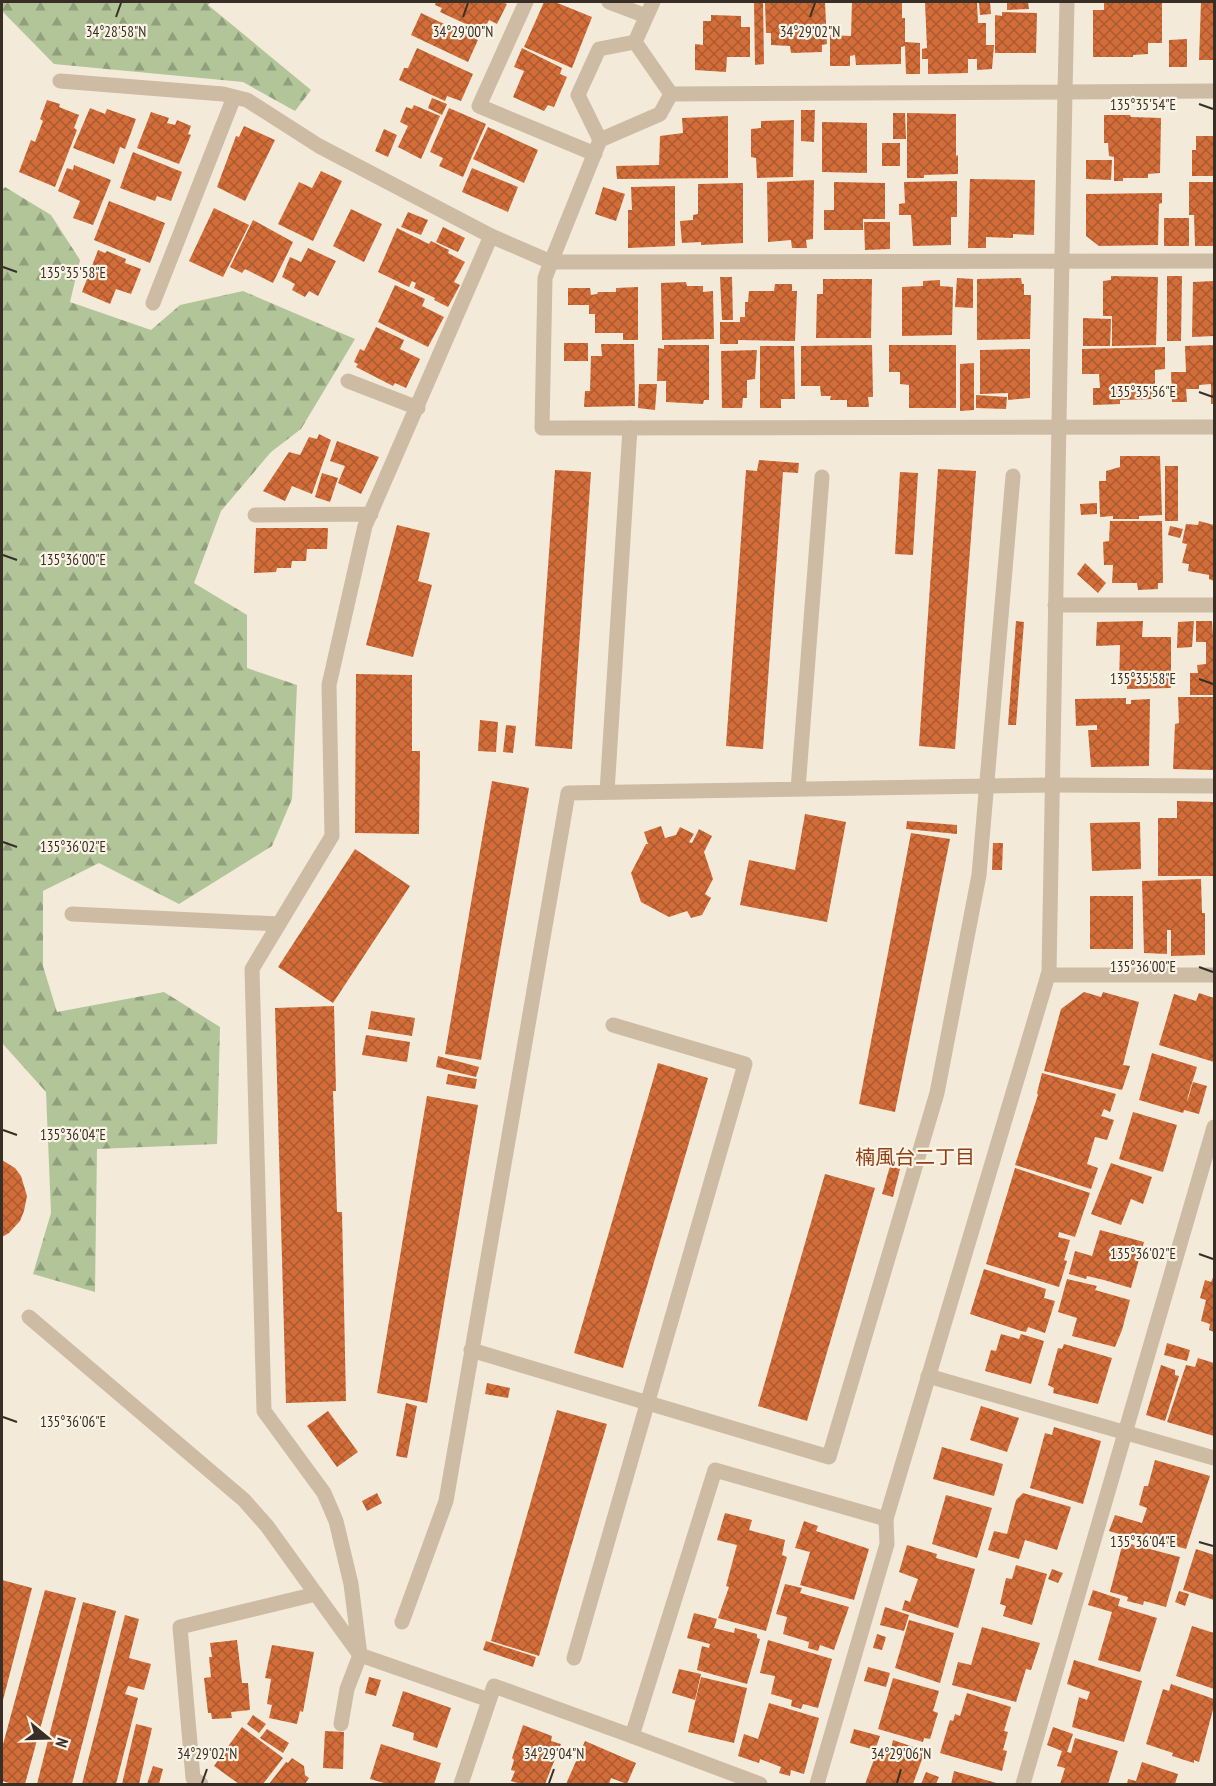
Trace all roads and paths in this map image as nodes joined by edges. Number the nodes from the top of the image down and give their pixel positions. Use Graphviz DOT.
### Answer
graph roads {
  1 [pos="526,2"];
  2 [pos="609,2"];
  3 [pos="653,2"];
  4 [pos="1067,2"];
  5 [pos="646,16"];
  6 [pos="635,42"];
  7 [pos="60,81"];
  8 [pos="1215,91"];
  9 [pos="1065,92"];
  10 [pos="671,94"];
  11 [pos="234,97"];
  12 [pos="597,147"];
  13 [pos="492,236"];
  14 [pos="1062,261"];
  15 [pos="1215,261"];
  16 [pos="551,262"];
  17 [pos="153,303"];
  18 [pos="348,381"];
  19 [pos="418,408"];
  20 [pos="1059,427"];
  21 [pos="1215,427"];
  22 [pos="630,428"];
  23 [pos="1013,476"];
  24 [pos="822,477"];
  25 [pos="371,514"];
  26 [pos="255,515"];
  27 [pos="1055,605"];
  28 [pos="1215,605"];
  29 [pos="1053,785"];
  30 [pos="988,786"];
  31 [pos="1215,786"];
  32 [pos="798,789"];
  33 [pos="607,792"];
  34 [pos="72,914"];
  35 [pos="279,924"];
  36 [pos="1048,975"];
  37 [pos="1215,975"];
  38 [pos="613,1025"];
  39 [pos="1215,1127"];
  40 [pos="29,1317"];
  41 [pos="471,1350"];
  42 [pos="928,1377"];
  43 [pos="647,1403"];
  44 [pos="1125,1434"];
  45 [pos="1215,1458"];
  46 [pos="886,1519"];
  47 [pos="316,1594"];
  48 [pos="402,1622"];
  49 [pos="360,1655"];
  50 [pos="574,1659"];
  51 [pos="489,1700"];
  52 [pos="342,1724"];
  53 [pos="632,1736"];
  54 [pos="201,1785"];
  55 [pos="461,1785"];
  56 [pos="760,1785"];
  57 [pos="817,1785"];
  58 [pos="1023,1785"];
  1 -- 12 [label="street"];
  2 -- 5 [label="street"];
  3 -- 5 [label="street"];
  4 -- 9 [label="street"];
  5 -- 6 [label="street"];
  6 -- 10 [label="street"];
  6 -- 12 [label="street"];
  7 -- 11 [label="street"];
  8 -- 9 [label="street"];
  9 -- 10 [label="street"];
  9 -- 14 [label="street"];
  10 -- 12 [label="street"];
  11 -- 13 [label="street"];
  11 -- 17 [label="street"];
  12 -- 16 [label="street"];
  13 -- 16 [label="street"];
  13 -- 19 [label="street"];
  14 -- 15 [label="street"];
  14 -- 16 [label="street"];
  14 -- 20 [label="street"];
  16 -- 22 [label="street"];
  18 -- 19 [label="street"];
  19 -- 25 [label="street"];
  20 -- 21 [label="street"];
  20 -- 22 [label="street"];
  20 -- 27 [label="street"];
  22 -- 33 [label="street"];
  23 -- 30 [label="street"];
  24 -- 32 [label="street"];
  25 -- 26 [label="street"];
  25 -- 35 [label="street"];
  27 -- 28 [label="street"];
  27 -- 29 [label="street"];
  29 -- 30 [label="street"];
  29 -- 31 [label="street"];
  29 -- 36 [label="street"];
  30 -- 32 [label="street"];
  30 -- 43 [label="street"];
  32 -- 33 [label="street"];
  33 -- 41 [label="street"];
  34 -- 35 [label="street"];
  35 -- 49 [label="street"];
  36 -- 37 [label="street"];
  36 -- 42 [label="street"];
  38 -- 43 [label="street"];
  39 -- 44 [label="street"];
  40 -- 47 [label="street"];
  41 -- 43 [label="street"];
  41 -- 48 [label="street"];
  42 -- 44 [label="street"];
  42 -- 46 [label="street"];
  43 -- 50 [label="street"];
  44 -- 45 [label="street"];
  44 -- 58 [label="street"];
  46 -- 53 [label="street"];
  46 -- 57 [label="street"];
  47 -- 49 [label="street"];
  47 -- 54 [label="street"];
  49 -- 51 [label="street"];
  49 -- 52 [label="street"];
  51 -- 53 [label="street"];
  51 -- 55 [label="street"];
  53 -- 56 [label="street"];
}
